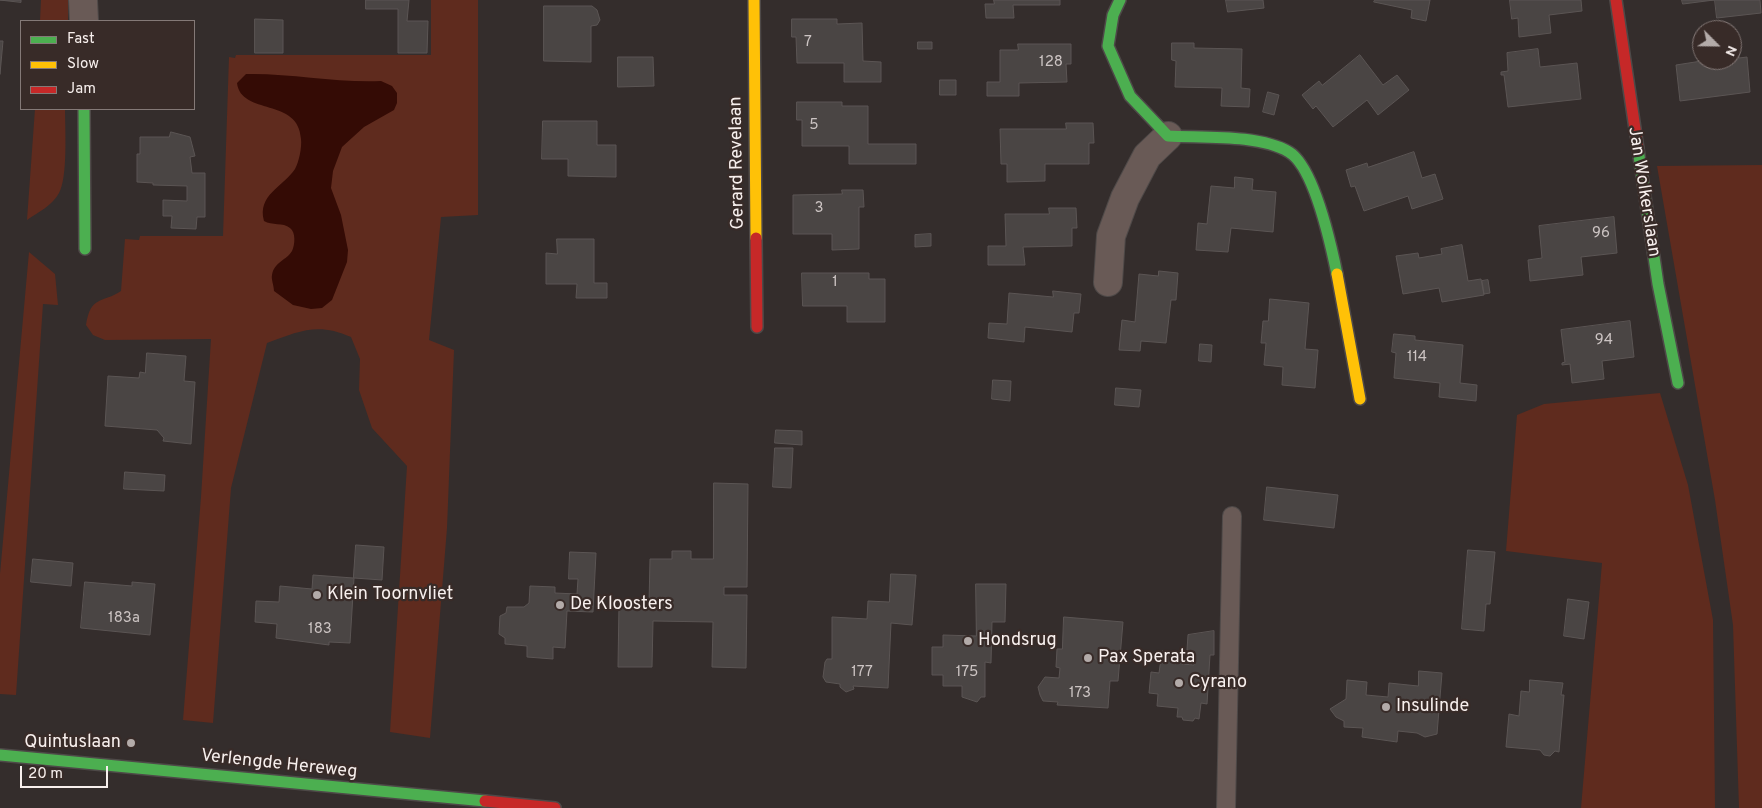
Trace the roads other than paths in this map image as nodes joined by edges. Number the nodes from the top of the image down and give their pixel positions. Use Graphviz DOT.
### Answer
graph roads {
  1 [pos="83,0"];
  2 [pos="754,0"];
  3 [pos="1120,0"];
  4 [pos="1616,0"];
  5 [pos="84,20"];
  6 [pos="84,110"];
  7 [pos="1168,136"];
  8 [pos="85,249"];
  9 [pos="1108,282"];
  10 [pos="757,326"];
  11 [pos="1678,383"];
  12 [pos="1360,399"];
  13 [pos="1232,516"];
  14 [pos="0,756"];
  15 [pos="555,808"];
  16 [pos="1226,808"];
  1 -- 5 [label="street"];
  2 -- 10 [label="street, Gerard Revelaan"];
  3 -- 7 [label="street"];
  4 -- 11 [label="street, Jan Wolkerslaan"];
  6 -- 8 [label="street"];
  7 -- 9 [label="street"];
  7 -- 12 [label="street"];
  13 -- 16 [label="lane"];
  14 -- 15 [label="street, Verlengde Hereweg"];
}
